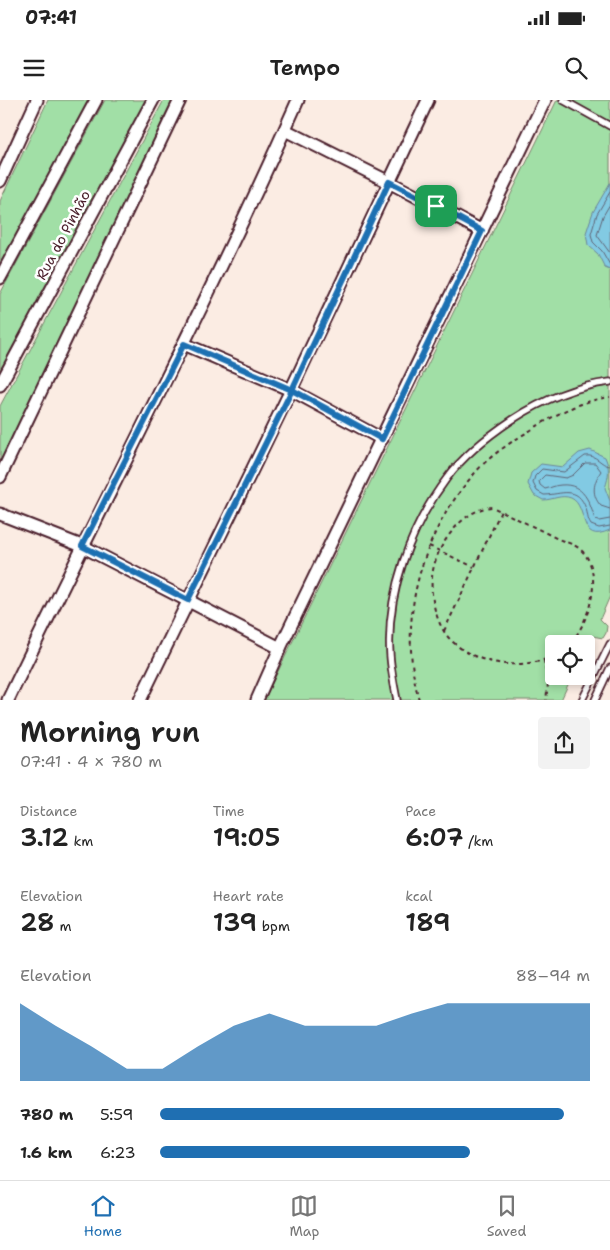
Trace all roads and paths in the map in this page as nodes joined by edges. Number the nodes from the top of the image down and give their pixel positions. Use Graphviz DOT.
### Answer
graph roads {
  1 [pos="38,100"];
  2 [pos="96,100"];
  3 [pos="153,100"];
  4 [pos="180,100"];
  5 [pos="298,100"];
  6 [pos="428,100"];
  7 [pos="545,100"];
  8 [pos="562,100"];
  9 [pos="610,126"];
  10 [pos="285,130"];
  11 [pos="0,181"];
  12 [pos="389,182"];
  13 [pos="482,231"];
  14 [pos="0,278"];
  15 [pos="184,344"];
  16 [pos="610,382"];
  17 [pos="0,385"];
  18 [pos="292,390"];
  19 [pos="610,397"];
  20 [pos="382,439"];
  21 [pos="0,477"];
  22 [pos="502,511"];
  23 [pos="0,514"];
  24 [pos="82,546"];
  25 [pos="429,546"];
  26 [pos="439,550"];
  27 [pos="474,567"];
  28 [pos="188,600"];
  29 [pos="444,631"];
  30 [pos="577,635"];
  31 [pos="610,644"];
  32 [pos="280,648"];
  33 [pos="544,660"];
  34 [pos="610,668"];
  35 [pos="8,700"];
  36 [pos="140,700"];
  37 [pos="257,700"];
  38 [pos="397,700"];
  39 [pos="419,700"];
  40 [pos="546,700"];
  41 [pos="582,700"];
  42 [pos="595,700"];
  1 -- 11 [label="street"];
  2 -- 14 [label="street"];
  3 -- 17 [label="street, Rua do Pinhão"];
  4 -- 21 [label="street"];
  5 -- 10 [label="street"];
  6 -- 12 [label="street"];
  7 -- 13 [label="street"];
  8 -- 9 [label="lane"];
  10 -- 12 [label="street"];
  10 -- 15 [label="street"];
  12 -- 13 [label="street"];
  12 -- 18 [label="street"];
  13 -- 20 [label="street"];
  15 -- 18 [label="street"];
  15 -- 24 [label="street"];
  16 -- 38 [label="lane"];
  18 -- 20 [label="street"];
  18 -- 28 [label="street"];
  19 -- 25 [label="path"];
  20 -- 32 [label="street"];
  22 -- 26 [label="path"];
  22 -- 27 [label="path"];
  22 -- 30 [label="path"];
  23 -- 24 [label="street"];
  24 -- 28 [label="street"];
  24 -- 35 [label="street"];
  25 -- 26 [label="path"];
  25 -- 39 [label="path"];
  26 -- 27 [label="path"];
  26 -- 29 [label="path"];
  27 -- 29 [label="path"];
  28 -- 32 [label="street"];
  28 -- 36 [label="street"];
  29 -- 33 [label="path"];
  31 -- 41 [label="lane"];
  32 -- 37 [label="street"];
  33 -- 40 [label="path"];
  34 -- 42 [label="lane"];
}
